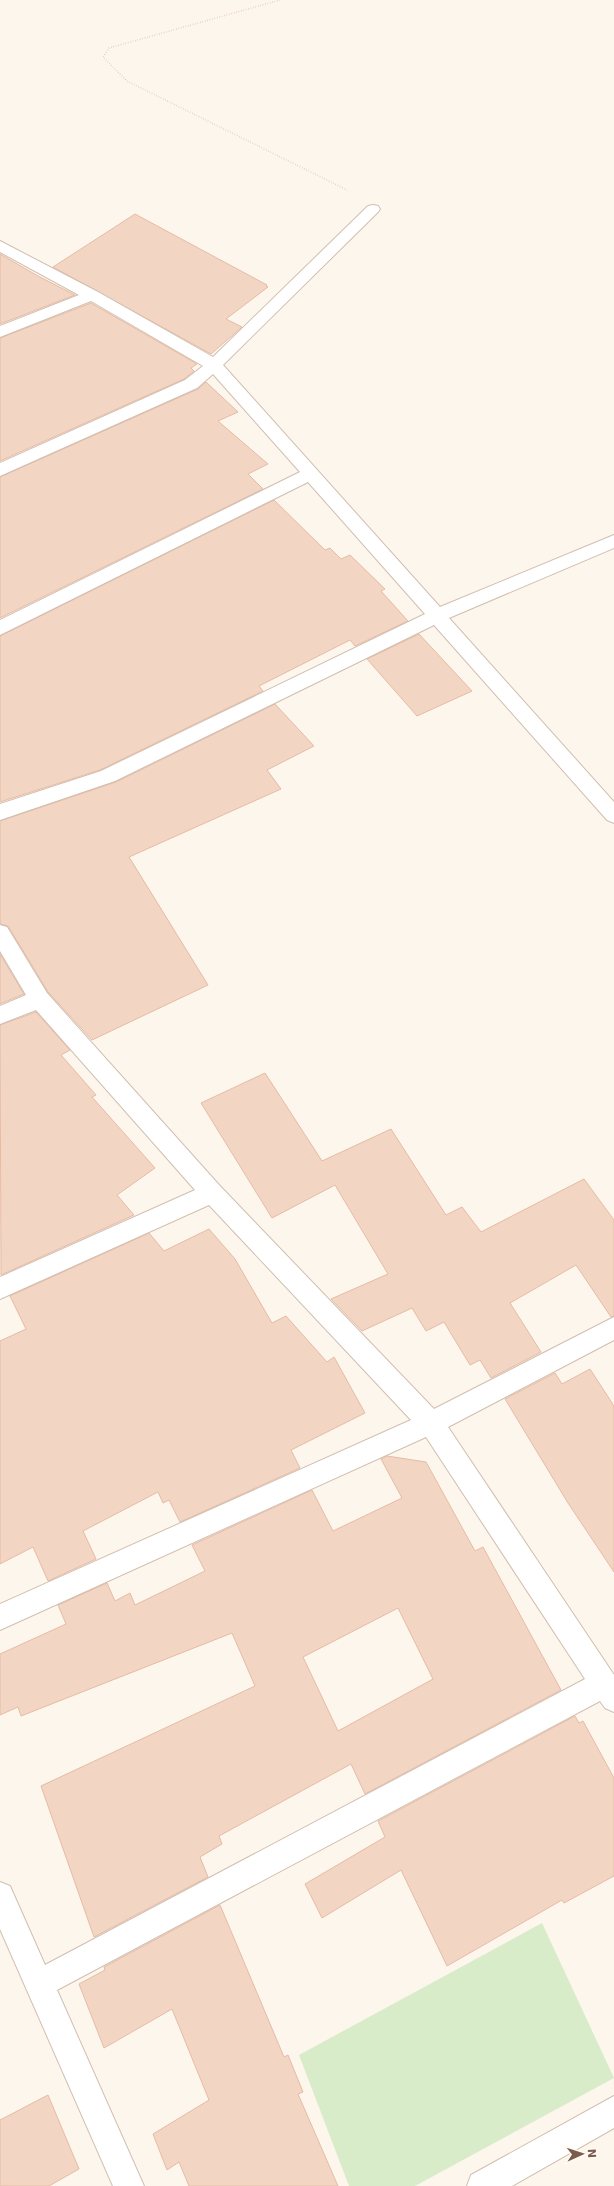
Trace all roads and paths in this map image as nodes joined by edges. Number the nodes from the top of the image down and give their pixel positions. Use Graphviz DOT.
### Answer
graph roads {
  1 [pos="280,0"];
  2 [pos="373,209"];
  3 [pos="0,246"];
  4 [pos="92,295"];
  5 [pos="0,332"];
  6 [pos="214,365"];
  7 [pos="0,470"];
  8 [pos="310,474"];
  9 [pos="614,541"];
  10 [pos="436,616"];
  11 [pos="0,628"];
  12 [pos="0,812"];
  13 [pos="614,815"];
  14 [pos="0,934"];
  15 [pos="39,999"];
  16 [pos="0,1015"];
  17 [pos="212,1193"];
  18 [pos="0,1288"];
  19 [pos="614,1328"];
  20 [pos="430,1423"];
  21 [pos="0,1617"];
  22 [pos="609,1692"];
  23 [pos="0,1896"];
  24 [pos="39,1984"];
  25 [pos="614,2111"];
  26 [pos="129,2186"];
  27 [pos="482,2186"];
  1 -- 2 [label="path"];
  2 -- 6 [label="street"];
  3 -- 4 [label="street"];
  4 -- 5 [label="street"];
  4 -- 6 [label="street"];
  6 -- 7 [label="street"];
  6 -- 8 [label="street"];
  8 -- 10 [label="street"];
  8 -- 11 [label="street"];
  9 -- 10 [label="street"];
  10 -- 12 [label="street"];
  10 -- 13 [label="street"];
  14 -- 15 [label="street"];
  15 -- 16 [label="street"];
  15 -- 17 [label="street"];
  17 -- 18 [label="street"];
  17 -- 20 [label="street"];
  19 -- 20 [label="street"];
  20 -- 21 [label="street"];
  20 -- 22 [label="street"];
  22 -- 24 [label="street"];
  23 -- 24 [label="street"];
  24 -- 26 [label="street"];
  25 -- 27 [label="street"];
}
